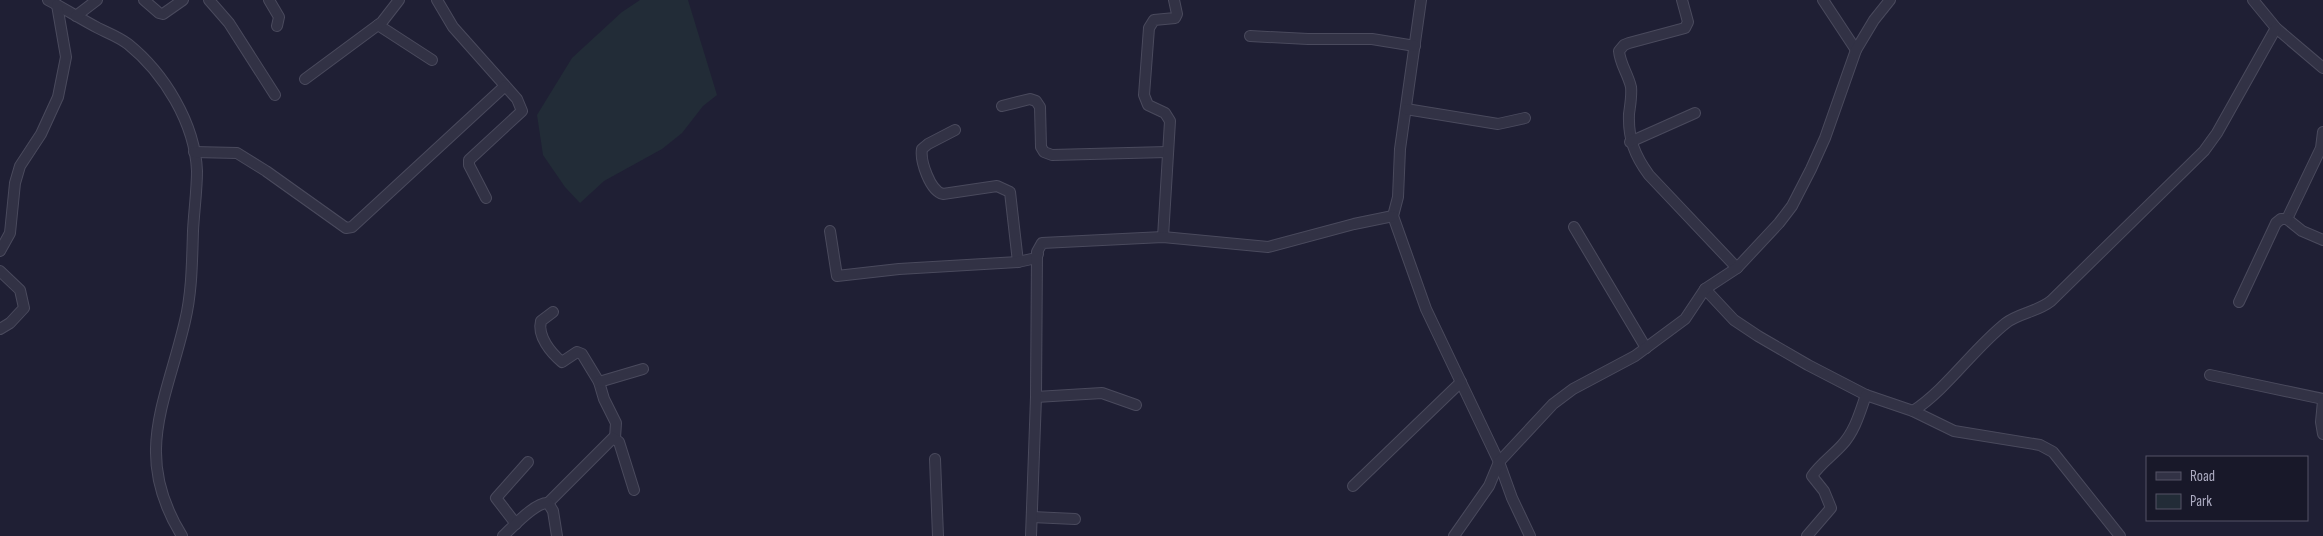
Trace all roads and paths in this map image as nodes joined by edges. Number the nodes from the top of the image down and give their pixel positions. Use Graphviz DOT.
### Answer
graph roads {
  1 [pos="97,0"];
  2 [pos="144,0"];
  3 [pos="183,0"];
  4 [pos="209,0"];
  5 [pos="269,0"];
  6 [pos="399,0"];
  7 [pos="437,0"];
  8 [pos="1174,0"];
  9 [pos="1421,0"];
  10 [pos="1682,0"];
  11 [pos="1823,0"];
  12 [pos="1890,0"];
  13 [pos="2253,0"];
  14 [pos="53,2"];
  15 [pos="76,16"];
  16 [pos="378,25"];
  17 [pos="277,26"];
  18 [pos="2276,28"];
  19 [pos="1250,36"];
  20 [pos="1415,46"];
  21 [pos="1856,50"];
  22 [pos="432,60"];
  23 [pos="2323,68"];
  24 [pos="305,79"];
  25 [pos="505,86"];
  26 [pos="275,95"];
  27 [pos="1002,106"];
  28 [pos="1406,109"];
  29 [pos="1695,113"];
  30 [pos="1525,118"];
  31 [pos="955,130"];
  32 [pos="2323,132"];
  33 [pos="1630,142"];
  34 [pos="194,152"];
  35 [pos="1167,152"];
  36 [pos="486,198"];
  37 [pos="1393,216"];
  38 [pos="2287,219"];
  39 [pos="1574,227"];
  40 [pos="830,231"];
  41 [pos="1163,237"];
  42 [pos="2323,240"];
  43 [pos="0,252"];
  44 [pos="1038,254"];
  45 [pos="1018,262"];
  46 [pos="1737,268"];
  47 [pos="0,271"];
  48 [pos="1705,290"];
  49 [pos="2239,302"];
  50 [pos="553,312"];
  51 [pos="0,328"];
  52 [pos="1646,348"];
  53 [pos="643,369"];
  54 [pos="2210,376"];
  55 [pos="599,382"];
  56 [pos="1461,382"];
  57 [pos="1866,395"];
  58 [pos="1036,397"];
  59 [pos="2323,400"];
  60 [pos="1136,405"];
  61 [pos="1913,411"];
  62 [pos="2323,434"];
  63 [pos="616,438"];
  64 [pos="935,460"];
  65 [pos="528,462"];
  66 [pos="1499,462"];
  67 [pos="1353,486"];
  68 [pos="634,490"];
  69 [pos="548,504"];
  70 [pos="1032,517"];
  71 [pos="1075,519"];
  72 [pos="516,524"];
  73 [pos="182,536"];
  74 [pos="503,536"];
  75 [pos="558,536"];
  76 [pos="938,536"];
  77 [pos="1031,536"];
  78 [pos="1454,536"];
  79 [pos="1530,536"];
  80 [pos="1807,536"];
  81 [pos="2120,536"];
  1 -- 15 [label="street"];
  2 -- 3 [label="street"];
  4 -- 26 [label="street"];
  5 -- 17 [label="street"];
  6 -- 16 [label="street"];
  7 -- 25 [label="street"];
  8 -- 35 [label="street"];
  9 -- 20 [label="street"];
  10 -- 33 [label="street"];
  11 -- 21 [label="street"];
  12 -- 21 [label="street"];
  13 -- 18 [label="street"];
  14 -- 15 [label="street"];
  14 -- 43 [label="street"];
  15 -- 34 [label="street"];
  16 -- 22 [label="street"];
  16 -- 24 [label="street"];
  18 -- 23 [label="street"];
  18 -- 61 [label="street"];
  19 -- 20 [label="street"];
  20 -- 28 [label="street"];
  21 -- 46 [label="street"];
  25 -- 34 [label="street"];
  25 -- 36 [label="street"];
  27 -- 35 [label="street"];
  28 -- 30 [label="street"];
  28 -- 37 [label="street"];
  29 -- 33 [label="street"];
  31 -- 45 [label="street"];
  32 -- 38 [label="street"];
  33 -- 46 [label="street"];
  34 -- 73 [label="street"];
  35 -- 41 [label="street"];
  37 -- 41 [label="street"];
  37 -- 56 [label="street"];
  38 -- 42 [label="street"];
  38 -- 49 [label="street"];
  39 -- 52 [label="street"];
  40 -- 45 [label="street"];
  41 -- 44 [label="street"];
  44 -- 45 [label="street"];
  44 -- 58 [label="street"];
  46 -- 48 [label="street"];
  47 -- 51 [label="street"];
  48 -- 52 [label="street"];
  48 -- 57 [label="street"];
  50 -- 55 [label="street"];
  52 -- 66 [label="street"];
  53 -- 55 [label="street"];
  54 -- 59 [label="street"];
  55 -- 63 [label="street"];
  56 -- 66 [label="street"];
  56 -- 67 [label="street"];
  57 -- 61 [label="street"];
  57 -- 80 [label="street"];
  58 -- 60 [label="street"];
  58 -- 70 [label="street"];
  59 -- 62 [label="street"];
  61 -- 81 [label="street"];
  63 -- 68 [label="street"];
  63 -- 69 [label="street"];
  64 -- 76 [label="street"];
  65 -- 72 [label="street"];
  66 -- 78 [label="street"];
  66 -- 79 [label="street"];
  69 -- 72 [label="street"];
  69 -- 75 [label="street"];
  70 -- 71 [label="street"];
  70 -- 77 [label="street"];
  72 -- 74 [label="street"];
}
